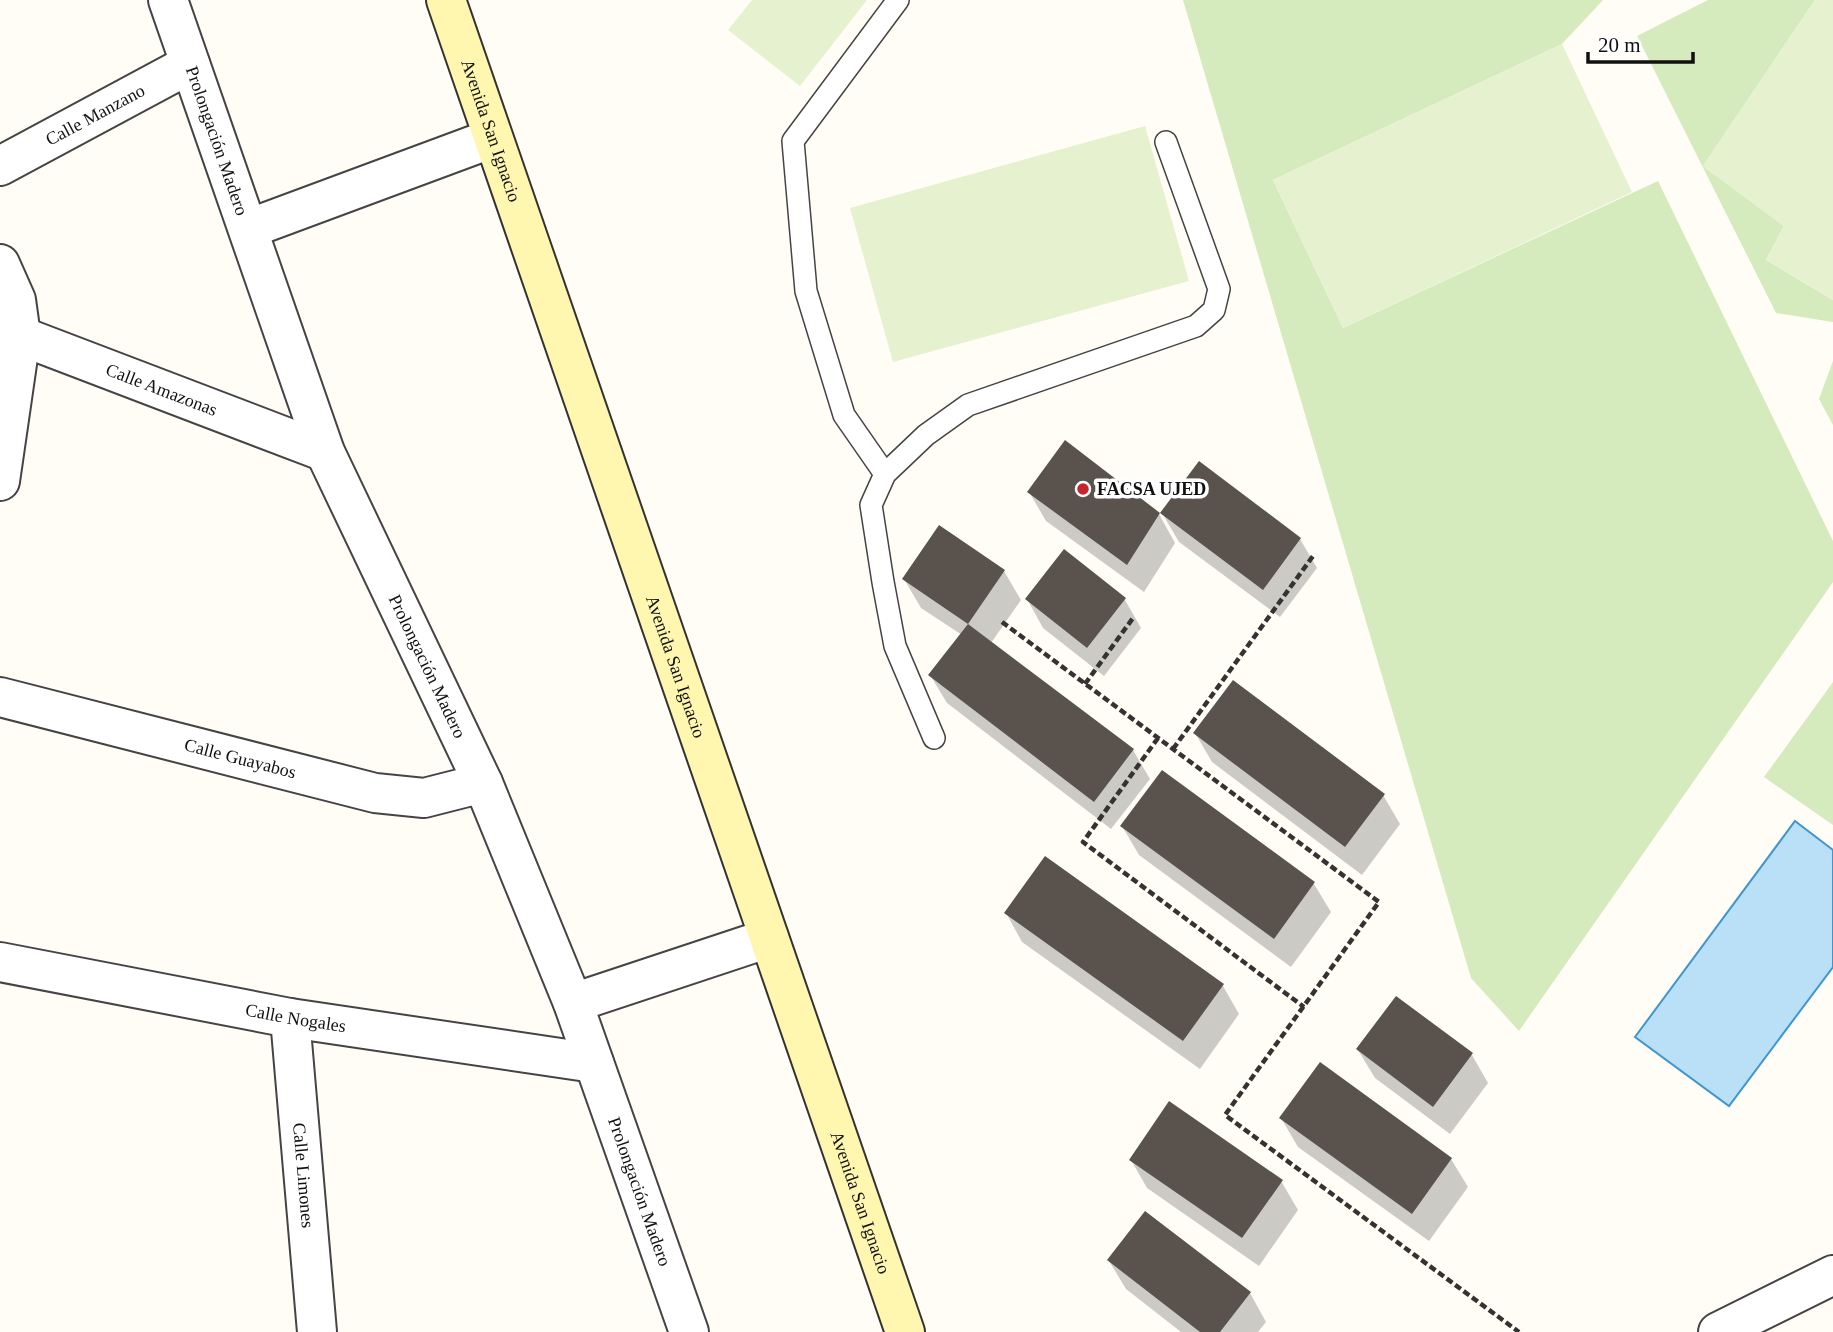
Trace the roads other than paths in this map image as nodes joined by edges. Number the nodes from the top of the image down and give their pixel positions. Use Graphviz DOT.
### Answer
graph roads {
  1 [pos="168,0"];
  2 [pos="446,0"];
  3 [pos="898,0"];
  4 [pos="190,64"];
  5 [pos="493,138"];
  6 [pos="1166,142"];
  7 [pos="0,166"];
  8 [pos="248,229"];
  9 [pos="0,264"];
  10 [pos="10,332"];
  11 [pos="325,452"];
  12 [pos="885,474"];
  13 [pos="0,481"];
  14 [pos="0,697"];
  15 [pos="934,738"];
  16 [pos="483,783"];
  17 [pos="769,938"];
  18 [pos="0,962"];
  19 [pos="573,1003"];
  20 [pos="290,1018"];
  21 [pos="594,1063"];
  22 [pos="1833,1275"];
  23 [pos="317,1332"];
  24 [pos="690,1332"];
  25 [pos="905,1332"];
  26 [pos="1718,1332"];
  1 -- 4 [label="street, Prolongación Madero"];
  2 -- 5 [label="street, Avenida San Ignacio"];
  3 -- 12 [label="lane"];
  4 -- 7 [label="street, Calle Manzano"];
  4 -- 8 [label="street, Prolongación Madero"];
  5 -- 8 [label="street"];
  5 -- 17 [label="street, Avenida San Ignacio"];
  6 -- 12 [label="lane"];
  8 -- 11 [label="street, Prolongación Madero"];
  9 -- 10 [label="street"];
  10 -- 11 [label="street, Calle Amazonas"];
  10 -- 13 [label="street"];
  11 -- 16 [label="street, Prolongación Madero"];
  12 -- 15 [label="lane"];
  14 -- 16 [label="street, Calle Guayabos"];
  16 -- 19 [label="street, Prolongación Madero"];
  17 -- 19 [label="street"];
  17 -- 25 [label="street, Avenida San Ignacio"];
  18 -- 20 [label="street, Calle Nogales"];
  19 -- 21 [label="street, Prolongación Madero"];
  20 -- 21 [label="street, Calle Nogales"];
  20 -- 23 [label="street, Calle Limones"];
  21 -- 24 [label="street, Prolongación Madero"];
  22 -- 26 [label="street"];
}
